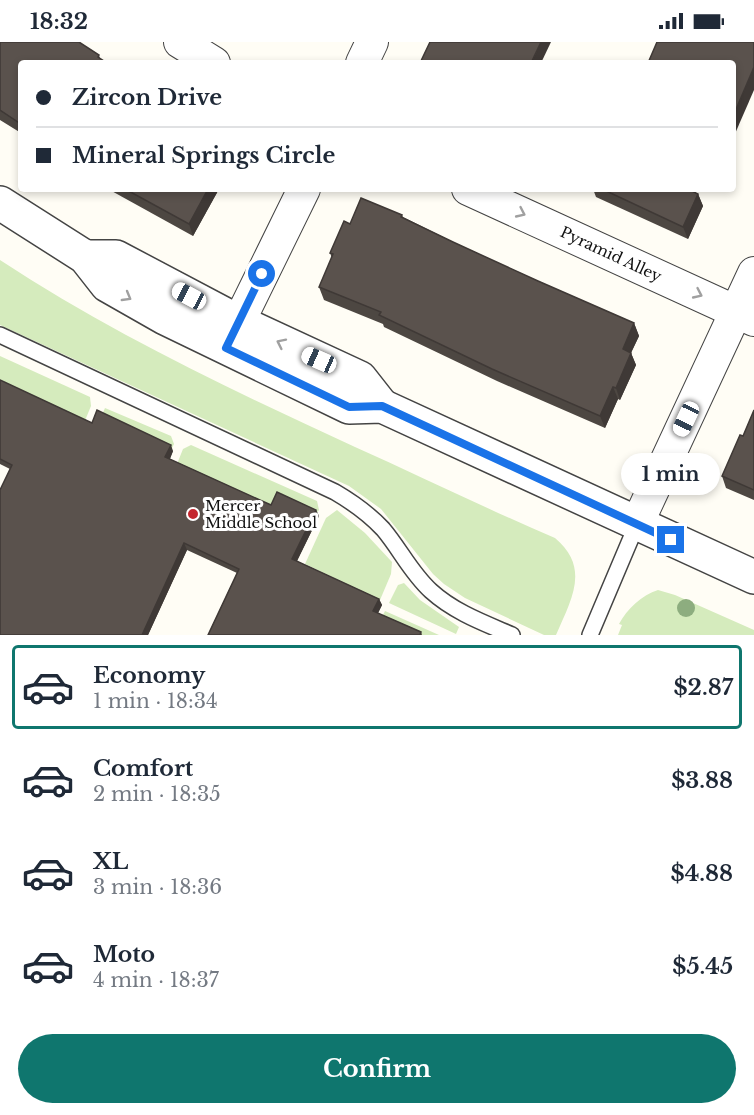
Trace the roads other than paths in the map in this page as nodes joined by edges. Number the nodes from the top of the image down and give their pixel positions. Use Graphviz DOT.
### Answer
graph roads {
  1 [pos="180,42"];
  2 [pos="372,42"];
  3 [pos="209,60"];
  4 [pos="363,60"];
  5 [pos="303,192"];
  6 [pos="475,192"];
  7 [pos="0,203"];
  8 [pos="754,273"];
  9 [pos="745,316"];
  10 [pos="0,335"];
  11 [pos="233,335"];
  12 [pos="638,524"];
  13 [pos="754,577"];
  14 [pos="512,635"];
  15 [pos="590,635"];
  1 -- 3 [label="street"];
  2 -- 4 [label="street"];
  5 -- 11 [label="street"];
  6 -- 9 [label="street, Pyramid Alley, one-way"];
  7 -- 11 [label="street"];
  8 -- 9 [label="street"];
  9 -- 12 [label="street"];
  10 -- 14 [label="lane"];
  11 -- 12 [label="street"];
  12 -- 13 [label="street"];
  12 -- 15 [label="lane"];
}
